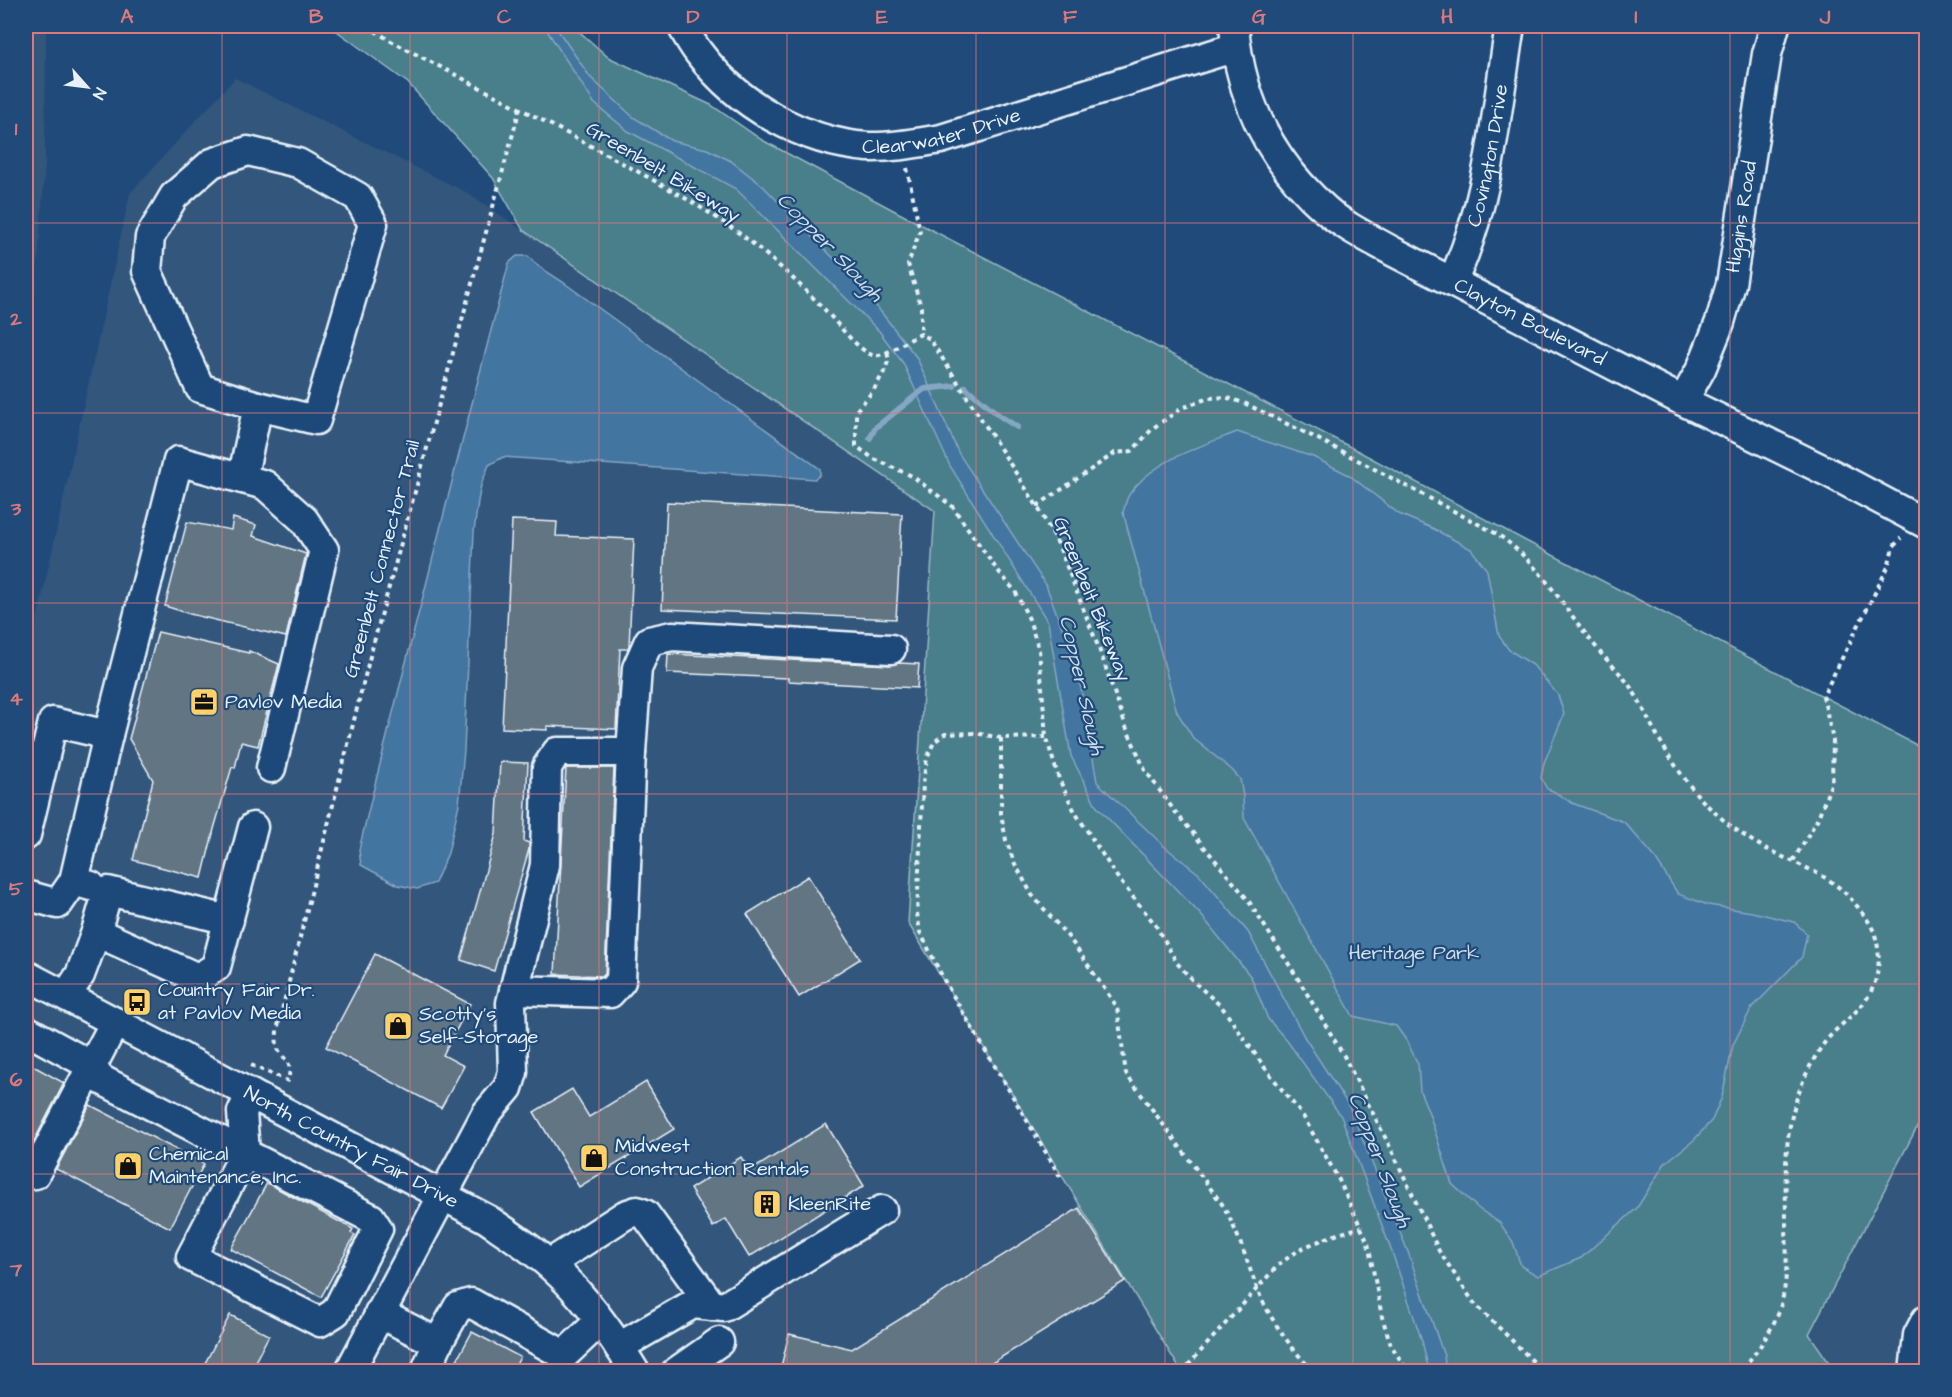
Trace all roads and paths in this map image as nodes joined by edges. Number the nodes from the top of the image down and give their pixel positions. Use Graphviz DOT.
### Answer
graph roads {
  1 [pos="367,26"];
  2 [pos="682,26"];
  3 [pos="1510,26"];
  4 [pos="1775,26"];
  5 [pos="1235,37"];
  6 [pos="520,108"];
  7 [pos="907,168"];
  8 [pos="1452,282"];
  9 [pos="921,334"];
  10 [pos="889,352"];
  11 [pos="1683,401"];
  12 [pos="258,406"];
  13 [pos="242,479"];
  14 [pos="1037,506"];
  15 [pos="1926,524"];
  16 [pos="1901,538"];
  17 [pos="891,649"];
  18 [pos="108,735"];
  19 [pos="1046,737"];
  20 [pos="1001,738"];
  21 [pos="631,752"];
  22 [pos="271,768"];
  23 [pos="253,827"];
  24 [pos="26,835"];
  25 [pos="1792,861"];
  26 [pos="74,881"];
  27 [pos="108,891"];
  28 [pos="26,895"];
  29 [pos="229,920"];
  30 [pos="96,932"];
  31 [pos="26,975"];
  32 [pos="514,990"];
  33 [pos="66,996"];
  34 [pos="115,1022"];
  35 [pos="26,1030"];
  36 [pos="92,1066"];
  37 [pos="226,1080"];
  38 [pos="251,1094"];
  39 [pos="245,1153"];
  40 [pos="26,1175"];
  41 [pos="1061,1178"];
  42 [pos="443,1195"];
  43 [pos="882,1210"];
  44 [pos="1361,1227"];
  45 [pos="549,1264"];
  46 [pos="1258,1289"];
  47 [pos="712,1306"];
  48 [pos="379,1313"];
  49 [pos="1926,1320"];
  50 [pos="600,1321"];
  51 [pos="719,1342"];
  52 [pos="438,1343"];
  53 [pos="619,1347"];
  54 [pos="561,1363"];
  55 [pos="349,1371"];
  56 [pos="425,1371"];
  57 [pos="635,1371"];
  58 [pos="676,1371"];
  59 [pos="1182,1371"];
  60 [pos="1314,1371"];
  61 [pos="1408,1371"];
  62 [pos="1544,1371"];
  63 [pos="1739,1371"];
  64 [pos="1914,1371"];
  1 -- 6 [label="path, Greenbelt Bikeway"];
  2 -- 5 [label="street, Clearwater Drive"];
  3 -- 8 [label="street, Covington Drive"];
  4 -- 11 [label="street, Higgins Road"];
  5 -- 8 [label="street, Clayton Boulevard"];
  6 -- 10 [label="path, Greenbelt Bikeway"];
  6 -- 37 [label="path, Greenbelt Connector Trail"];
  7 -- 9 [label="path"];
  8 -- 11 [label="street, Clayton Boulevard"];
  9 -- 10 [label="path"];
  9 -- 14 [label="path, Greenbelt Bikeway"];
  10 -- 19 [label="path"];
  11 -- 15 [label="street, Clayton Boulevard"];
  12 -- 12 [label="street"];
  12 -- 13 [label="street"];
  13 -- 18 [label="street"];
  13 -- 22 [label="street"];
  14 -- 25 [label="path"];
  14 -- 62 [label="path, Greenbelt Bikeway"];
  16 -- 25 [label="path"];
  17 -- 21 [label="street"];
  18 -- 24 [label="street"];
  18 -- 26 [label="street"];
  19 -- 20 [label="path"];
  19 -- 44 [label="path"];
  20 -- 41 [label="path"];
  20 -- 46 [label="path"];
  21 -- 32 [label="street"];
  21 -- 32 [label="street"];
  23 -- 29 [label="street"];
  25 -- 63 [label="path"];
  26 -- 27 [label="street"];
  26 -- 28 [label="street"];
  27 -- 29 [label="street"];
  27 -- 30 [label="street"];
  29 -- 30 [label="street"];
  30 -- 33 [label="street"];
  31 -- 33 [label="street, North Country Fair Drive"];
  32 -- 42 [label="street"];
  33 -- 34 [label="street, North Country Fair Drive"];
  34 -- 36 [label="street"];
  34 -- 37 [label="street, North Country Fair Drive"];
  35 -- 36 [label="street"];
  36 -- 39 [label="street"];
  36 -- 40 [label="street"];
  37 -- 38 [label="street, North Country Fair Drive"];
  38 -- 39 [label="street"];
  38 -- 42 [label="street, North Country Fair Drive"];
  39 -- 39 [label="street"];
  42 -- 45 [label="street, North Country Fair Drive"];
  42 -- 48 [label="street"];
  43 -- 47 [label="street"];
  44 -- 46 [label="path"];
  44 -- 61 [label="path"];
  45 -- 47 [label="street"];
  45 -- 50 [label="street, North Country Fair Drive"];
  46 -- 59 [label="path"];
  46 -- 60 [label="path"];
  47 -- 53 [label="street"];
  48 -- 52 [label="street"];
  48 -- 55 [label="street"];
  49 -- 64 [label="street"];
  50 -- 53 [label="street, North Country Fair Drive"];
  50 -- 54 [label="street"];
  51 -- 58 [label="street"];
  52 -- 54 [label="street"];
  52 -- 56 [label="street"];
  53 -- 57 [label="street, North Country Fair Drive"];
}
